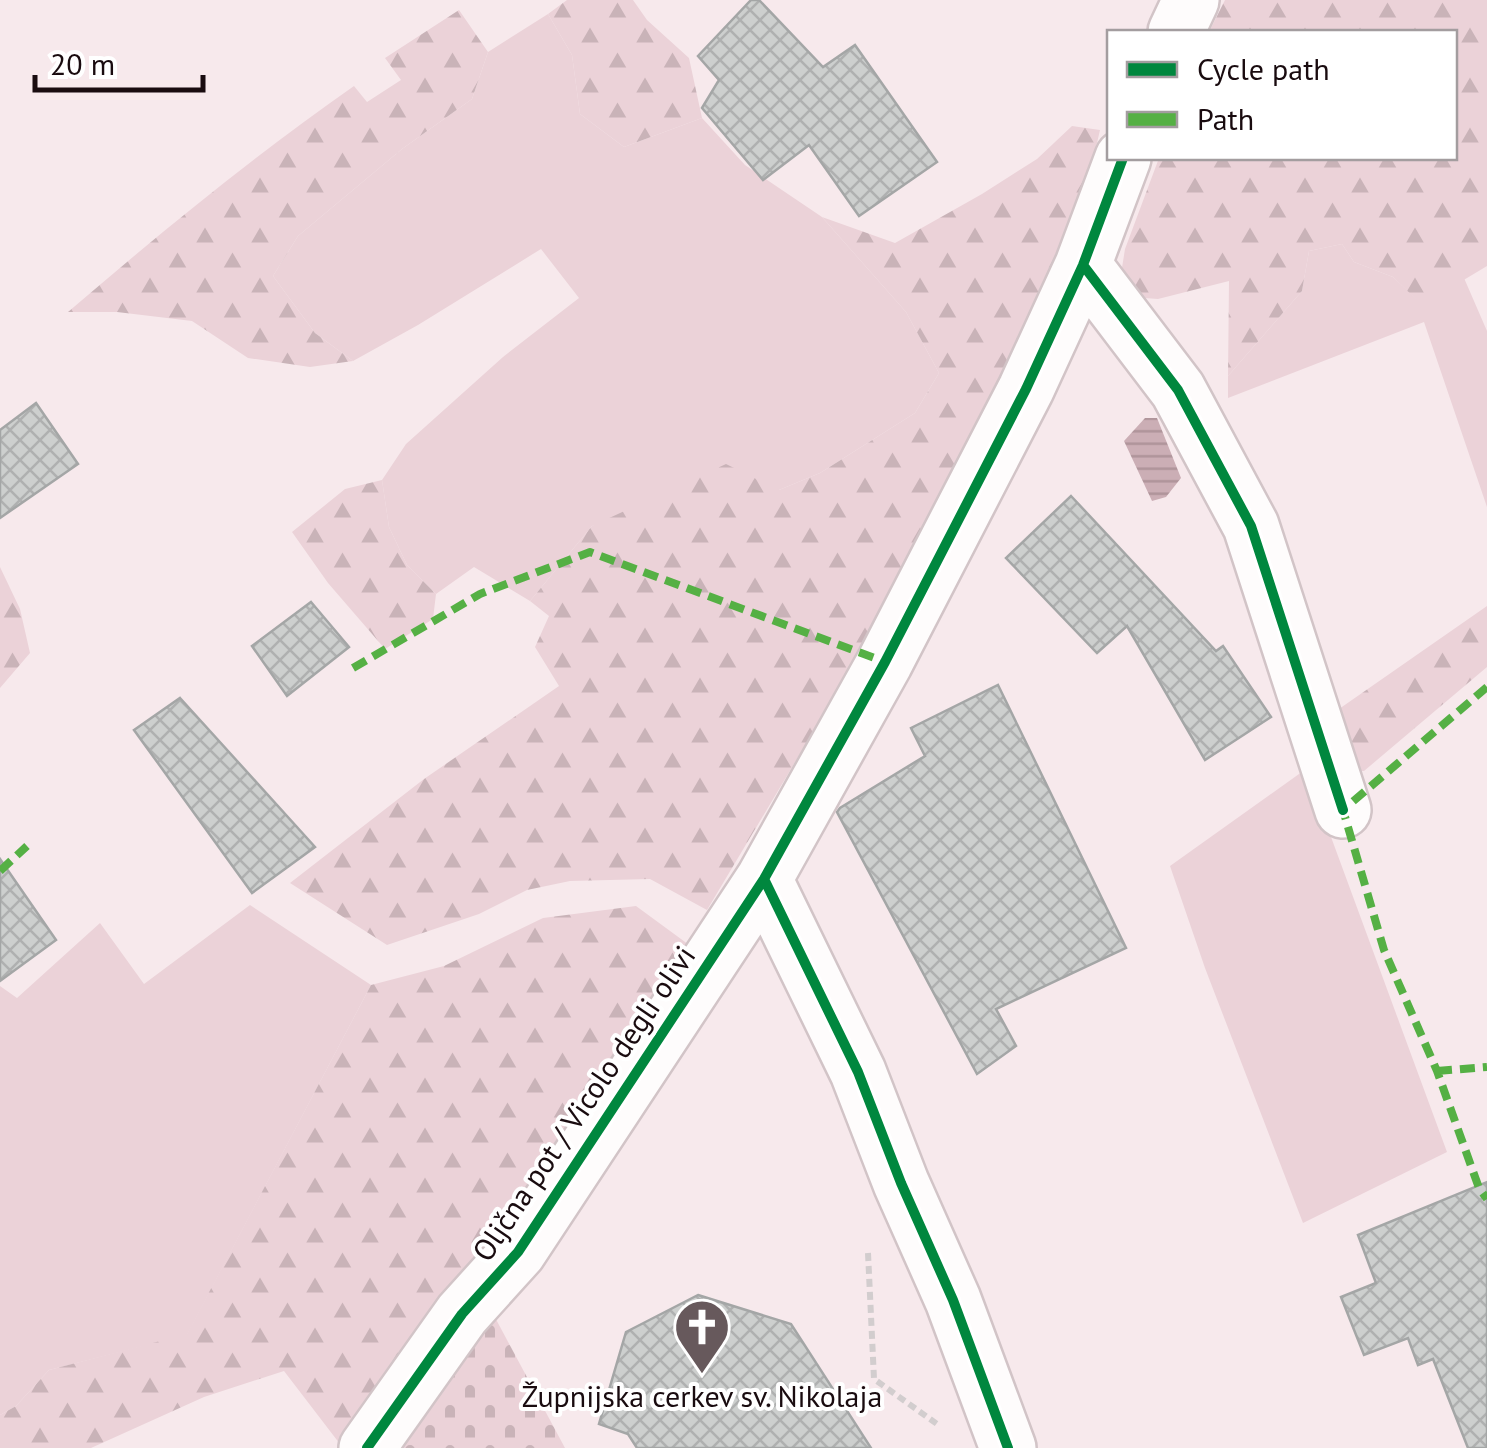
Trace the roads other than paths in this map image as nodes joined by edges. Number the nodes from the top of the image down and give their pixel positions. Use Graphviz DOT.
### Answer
graph roads {
  1 [pos="1192,0"];
  2 [pos="1177,30"];
  3 [pos="1122,160"];
  4 [pos="1083,265"];
  5 [pos="1344,810"];
  6 [pos="764,879"];
  7 [pos="367,1448"];
  8 [pos="1008,1448"];
  1 -- 2 [label="street"];
  3 -- 4 [label="street, Oljčna pot / Vicolo degli olivi"];
  4 -- 5 [label="street"];
  4 -- 6 [label="street, Oljčna pot / Vicolo degli olivi"];
  6 -- 7 [label="street, Oljčna pot / Vicolo degli olivi"];
  6 -- 8 [label="street"];
}
